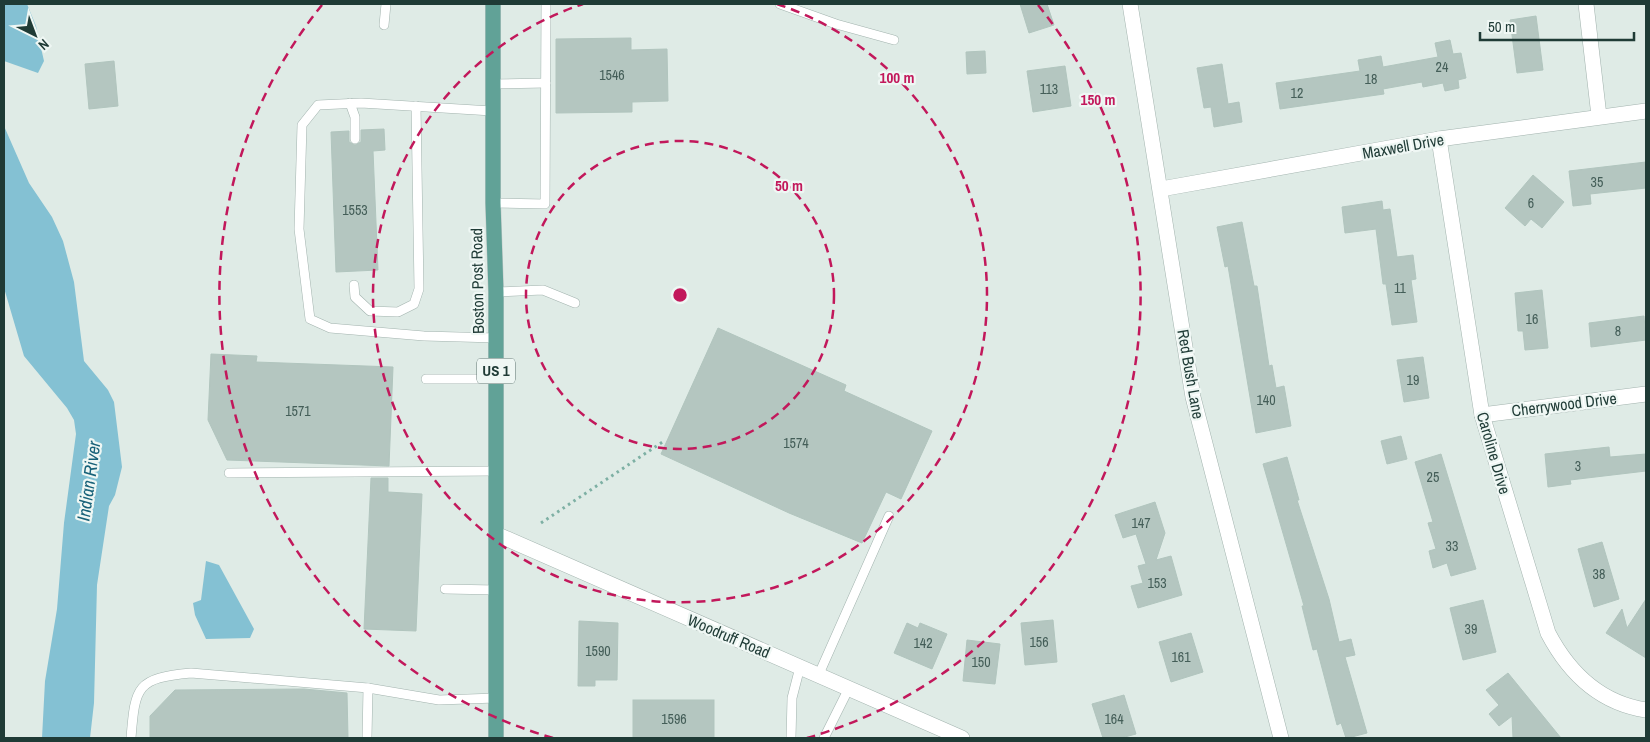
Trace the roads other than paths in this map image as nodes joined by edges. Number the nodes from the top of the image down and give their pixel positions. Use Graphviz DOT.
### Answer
graph roads {
  1 [pos="386,4"];
  2 [pos="493,4"];
  3 [pos="546,4"];
  4 [pos="780,4"];
  5 [pos="1130,4"];
  6 [pos="1586,4"];
  7 [pos="384,25"];
  8 [pos="894,40"];
  9 [pos="546,83"];
  10 [pos="492,84"];
  11 [pos="350,103"];
  12 [pos="416,106"];
  13 [pos="492,111"];
  14 [pos="1646,111"];
  15 [pos="1599,116"];
  16 [pos="355,139"];
  17 [pos="1439,139"];
  18 [pos="1161,189"];
  19 [pos="493,203"];
  20 [pos="354,285"];
  21 [pos="496,292"];
  22 [pos="575,303"];
  23 [pos="496,338"];
  24 [pos="426,379"];
  25 [pos="496,379"];
  26 [pos="1646,394"];
  27 [pos="1482,415"];
  28 [pos="496,471"];
  29 [pos="229,472"];
  30 [pos="889,516"];
  31 [pos="496,534"];
  32 [pos="445,589"];
  33 [pos="496,590"];
  34 [pos="800,667"];
  35 [pos="819,674"];
  36 [pos="368,688"];
  37 [pos="849,688"];
  38 [pos="496,698"];
  39 [pos="1646,710"];
  40 [pos="131,738"];
  41 [pos="367,738"];
  42 [pos="496,738"];
  43 [pos="791,738"];
  44 [pos="824,738"];
  45 [pos="962,738"];
  46 [pos="1281,738"];
  1 -- 7 [label="lane"];
  2 -- 10 [label="main road, Boston Post Road / US 1"];
  3 -- 9 [label="lane"];
  4 -- 8 [label="lane"];
  5 -- 18 [label="street, Red Bush Lane"];
  6 -- 15 [label="street"];
  9 -- 10 [label="lane"];
  9 -- 19 [label="lane"];
  10 -- 13 [label="main road, Boston Post Road / US 1"];
  11 -- 12 [label="lane"];
  11 -- 16 [label="lane"];
  11 -- 23 [label="lane"];
  12 -- 13 [label="lane"];
  12 -- 20 [label="lane"];
  13 -- 19 [label="main road, Boston Post Road / US 1"];
  14 -- 15 [label="street, Maxwell Drive"];
  15 -- 17 [label="street, Maxwell Drive"];
  17 -- 18 [label="street, Maxwell Drive"];
  17 -- 27 [label="street, Caroline Drive"];
  18 -- 46 [label="street, Red Bush Lane"];
  19 -- 21 [label="main road, Boston Post Road / US 1"];
  21 -- 22 [label="lane"];
  21 -- 23 [label="main road, Boston Post Road / US 1"];
  23 -- 25 [label="main road, Boston Post Road / US 1"];
  24 -- 25 [label="lane"];
  25 -- 28 [label="main road, Boston Post Road / US 1"];
  26 -- 27 [label="street, Cherrywood Drive"];
  27 -- 39 [label="street, Caroline Drive"];
  28 -- 29 [label="lane"];
  28 -- 31 [label="main road, Boston Post Road / US 1"];
  30 -- 35 [label="lane"];
  31 -- 33 [label="main road, Boston Post Road / US 1"];
  31 -- 34 [label="street, Woodruff Road"];
  32 -- 33 [label="lane"];
  33 -- 38 [label="main road, Boston Post Road / US 1"];
  34 -- 35 [label="street, Woodruff Road"];
  34 -- 43 [label="lane"];
  35 -- 37 [label="street, Woodruff Road"];
  36 -- 38 [label="lane"];
  36 -- 40 [label="lane"];
  36 -- 41 [label="lane"];
  37 -- 44 [label="lane"];
  37 -- 45 [label="street, Woodruff Road"];
  38 -- 42 [label="main road, Boston Post Road / US 1"];
}
